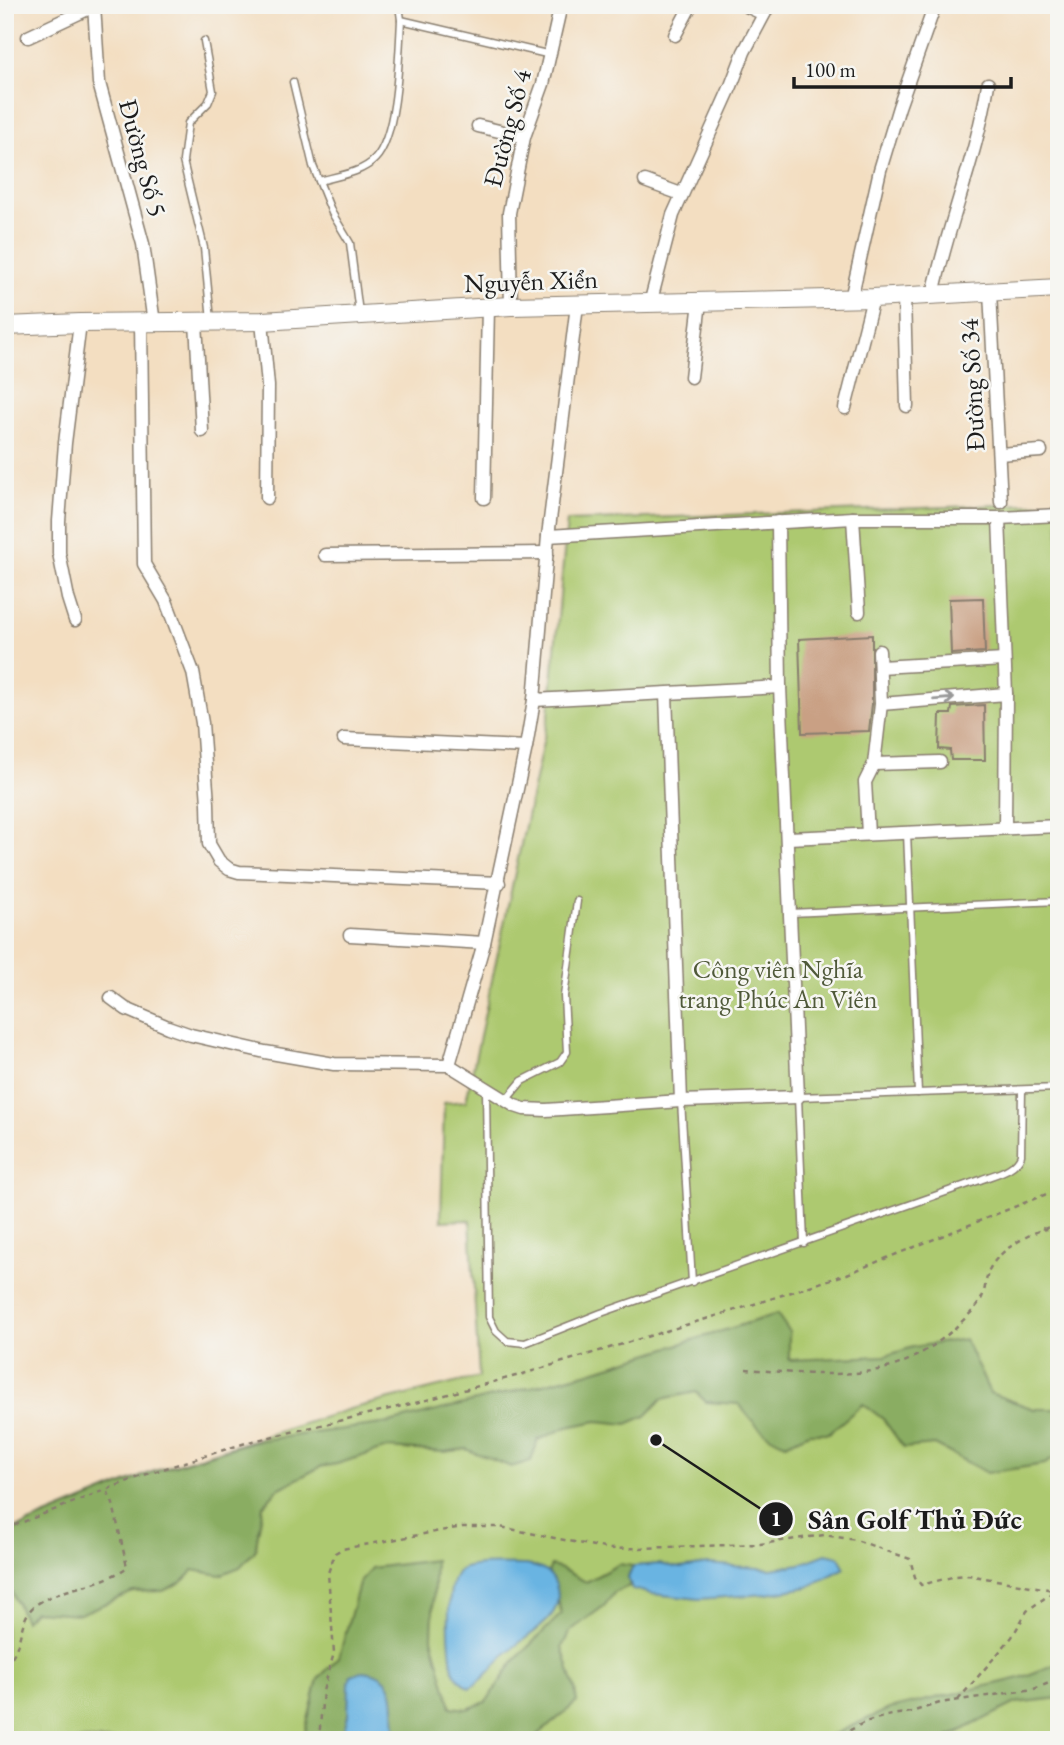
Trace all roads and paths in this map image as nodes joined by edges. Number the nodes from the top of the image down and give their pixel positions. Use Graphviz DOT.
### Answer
graph roads {
  1 [pos="399,5"];
  2 [pos="561,5"];
  3 [pos="691,5"];
  4 [pos="744,5"];
  5 [pos="935,5"];
  6 [pos="94,6"];
  7 [pos="766,10"];
  8 [pos="401,20"];
  9 [pos="674,35"];
  10 [pos="28,37"];
  11 [pos="204,41"];
  12 [pos="551,55"];
  13 [pos="292,82"];
  14 [pos="988,84"];
  15 [pos="478,126"];
  16 [pos="524,137"];
  17 [pos="319,181"];
  18 [pos="645,181"];
  19 [pos="681,194"];
  20 [pos="1059,288"];
  21 [pos="990,292"];
  22 [pos="933,295"];
  23 [pos="904,296"];
  24 [pos="873,298"];
  25 [pos="851,299"];
  26 [pos="700,302"];
  27 [pos="650,304"];
  28 [pos="577,305"];
  29 [pos="511,306"];
  30 [pos="488,307"];
  31 [pos="359,315"];
  32 [pos="262,321"];
  33 [pos="203,322"];
  34 [pos="80,323"];
  35 [pos="147,323"];
  36 [pos="5,326"];
  37 [pos="691,377"];
  38 [pos="906,406"];
  39 [pos="845,408"];
  40 [pos="202,432"];
  41 [pos="1041,452"];
  42 [pos="999,454"];
  43 [pos="267,498"];
  44 [pos="484,498"];
  45 [pos="1001,502"];
  46 [pos="1059,515"];
  47 [pos="853,518"];
  48 [pos="999,518"];
  49 [pos="778,522"];
  50 [pos="548,536"];
  51 [pos="547,553"];
  52 [pos="325,555"];
  53 [pos="859,612"];
  54 [pos="75,620"];
  55 [pos="879,651"];
  56 [pos="1004,660"];
  57 [pos="880,667"];
  58 [pos="780,687"];
  59 [pos="666,694"];
  60 [pos="1006,694"];
  61 [pos="534,699"];
  62 [pos="881,704"];
  63 [pos="344,739"];
  64 [pos="526,747"];
  65 [pos="940,762"];
  66 [pos="874,764"];
  67 [pos="1059,826"];
  68 [pos="1005,828"];
  69 [pos="907,833"];
  70 [pos="867,834"];
  71 [pos="788,838"];
  72 [pos="499,883"];
  73 [pos="577,901"];
  74 [pos="1059,901"];
  75 [pos="909,909"];
  76 [pos="788,913"];
  77 [pos="350,935"];
  78 [pos="484,943"];
  79 [pos="111,998"];
  80 [pos="449,1065"];
  81 [pos="486,1087"];
  82 [pos="1059,1088"];
  83 [pos="1022,1090"];
  84 [pos="918,1093"];
  85 [pos="798,1097"];
  86 [pos="507,1099"];
  87 [pos="681,1101"];
  88 [pos="1059,1189"];
  89 [pos="1059,1224"];
  90 [pos="1042,1228"];
  91 [pos="1059,1236"];
  92 [pos="804,1243"];
  93 [pos="692,1282"];
  94 [pos="746,1369"];
  95 [pos="107,1489"];
  96 [pos="5,1529"];
  97 [pos="1056,1591"];
  98 [pos="5,1664"];
  99 [pos="1059,1679"];
  100 [pos="958,1700"];
  101 [pos="319,1740"];
  102 [pos="832,1740"];
  1 -- 8 [label="lane"];
  2 -- 12 [label="street, Đường Số 4"];
  3 -- 9 [label="street"];
  4 -- 7 [label="street"];
  5 -- 25 [label="street"];
  6 -- 10 [label="street"];
  6 -- 35 [label="street, Đường Số 5"];
  7 -- 19 [label="street"];
  8 -- 12 [label="lane"];
  8 -- 17 [label="lane"];
  11 -- 33 [label="lane"];
  12 -- 16 [label="street, Đường Số 4"];
  13 -- 17 [label="lane"];
  14 -- 22 [label="street"];
  15 -- 16 [label="street"];
  16 -- 29 [label="street, Đường Số 4"];
  17 -- 31 [label="lane"];
  18 -- 19 [label="street"];
  19 -- 27 [label="street"];
  20 -- 21 [label="main road, Nguyễn Xiển"];
  21 -- 22 [label="main road, Nguyễn Xiển"];
  21 -- 42 [label="street, Đường Số 34"];
  22 -- 23 [label="main road, Nguyễn Xiển"];
  23 -- 24 [label="main road, Nguyễn Xiển"];
  23 -- 38 [label="street"];
  24 -- 25 [label="main road, Nguyễn Xiển"];
  24 -- 39 [label="street"];
  25 -- 26 [label="main road, Nguyễn Xiển"];
  26 -- 27 [label="main road, Nguyễn Xiển"];
  26 -- 37 [label="street"];
  27 -- 28 [label="main road, Nguyễn Xiển"];
  28 -- 29 [label="main road, Nguyễn Xiển"];
  28 -- 50 [label="street"];
  29 -- 30 [label="main road, Nguyễn Xiển"];
  30 -- 31 [label="main road, Nguyễn Xiển"];
  30 -- 44 [label="street"];
  31 -- 32 [label="main road, Nguyễn Xiển"];
  32 -- 33 [label="main road, Nguyễn Xiển"];
  32 -- 43 [label="street"];
  33 -- 35 [label="main road, Nguyễn Xiển"];
  33 -- 40 [label="street"];
  34 -- 35 [label="main road, Nguyễn Xiển"];
  34 -- 36 [label="main road, Nguyễn Xiển"];
  34 -- 54 [label="street"];
  35 -- 72 [label="street, Đường Số 5"];
  41 -- 42 [label="street"];
  42 -- 45 [label="street, Đường Số 34"];
  46 -- 48 [label="street"];
  47 -- 48 [label="street"];
  47 -- 49 [label="street"];
  47 -- 53 [label="street"];
  48 -- 56 [label="street"];
  49 -- 50 [label="street"];
  49 -- 58 [label="street"];
  50 -- 51 [label="street"];
  51 -- 52 [label="street"];
  51 -- 61 [label="street"];
  55 -- 57 [label="street"];
  56 -- 57 [label="street"];
  56 -- 60 [label="street"];
  57 -- 62 [label="street"];
  58 -- 59 [label="street"];
  58 -- 71 [label="street"];
  59 -- 61 [label="street"];
  59 -- 87 [label="street"];
  62 -- 60 [label="street, one-way"];
  60 -- 68 [label="street"];
  61 -- 64 [label="street"];
  62 -- 66 [label="street"];
  63 -- 64 [label="street"];
  64 -- 72 [label="street"];
  65 -- 66 [label="street"];
  66 -- 70 [label="street"];
  67 -- 68 [label="street"];
  68 -- 69 [label="street"];
  69 -- 70 [label="street"];
  69 -- 75 [label="lane"];
  70 -- 71 [label="street"];
  71 -- 76 [label="street"];
  72 -- 78 [label="street"];
  73 -- 86 [label="lane"];
  74 -- 75 [label="lane"];
  75 -- 76 [label="lane"];
  75 -- 84 [label="lane"];
  76 -- 85 [label="street"];
  77 -- 78 [label="street"];
  78 -- 80 [label="street"];
  79 -- 80 [label="street"];
  80 -- 81 [label="street"];
  81 -- 86 [label="street"];
  81 -- 93 [label="lane"];
  82 -- 83 [label="lane"];
  83 -- 84 [label="lane"];
  83 -- 92 [label="lane"];
  84 -- 85 [label="lane"];
  85 -- 87 [label="street"];
  85 -- 92 [label="lane"];
  86 -- 87 [label="street"];
  87 -- 93 [label="lane"];
  88 -- 95 [label="path"];
  89 -- 90 [label="path"];
  90 -- 91 [label="path"];
  90 -- 94 [label="path"];
  92 -- 93 [label="lane"];
  95 -- 96 [label="path"];
  95 -- 98 [label="path"];
  97 -- 100 [label="path"];
  97 -- 101 [label="path"];
  99 -- 100 [label="path"];
  100 -- 102 [label="path"];
}
